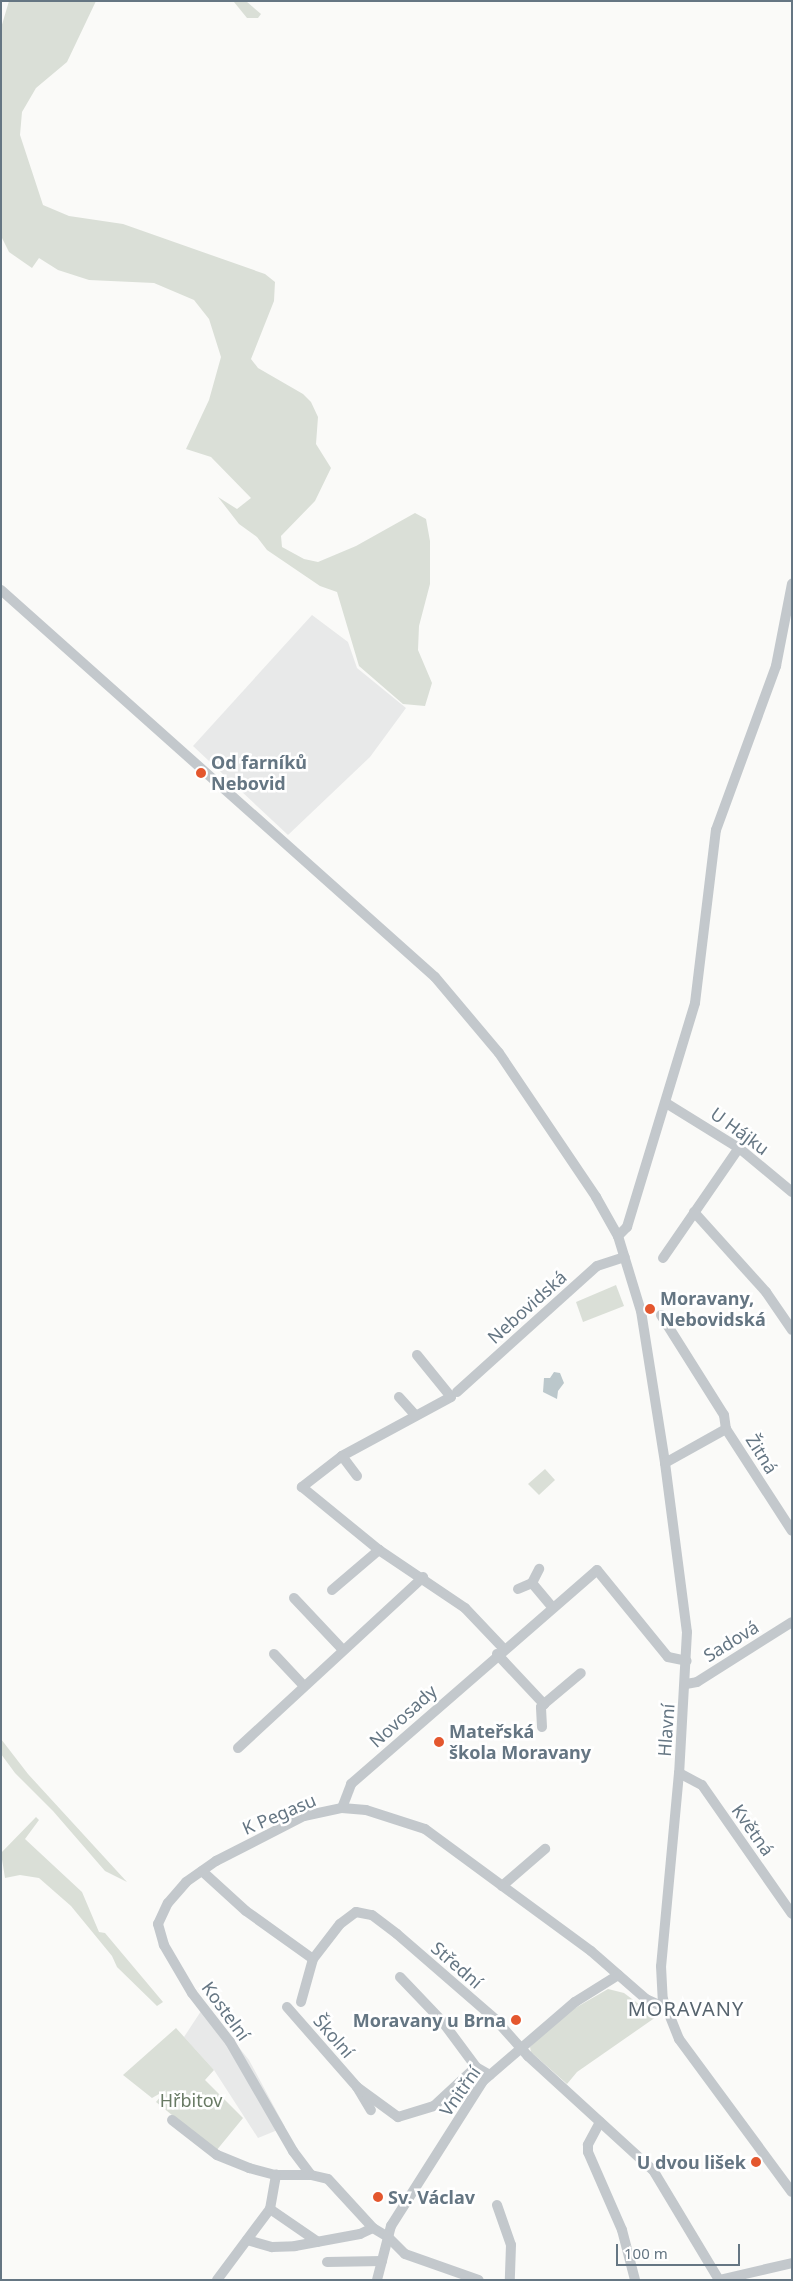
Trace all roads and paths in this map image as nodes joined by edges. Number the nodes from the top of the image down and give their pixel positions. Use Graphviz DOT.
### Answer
graph roads {
  1 [pos="792,584"];
  2 [pos="1,590"];
  3 [pos="666,1103"];
  4 [pos="739,1148"];
  5 [pos="792,1192"];
  6 [pos="694,1212"];
  7 [pos="618,1236"];
  8 [pos="625,1257"];
  9 [pos="663,1258"];
  10 [pos="661,1315"];
  11 [pos="792,1330"];
  12 [pos="417,1355"];
  13 [pos="457,1392"];
  14 [pos="399,1397"];
  15 [pos="416,1416"];
  16 [pos="726,1429"];
  17 [pos="342,1456"];
  18 [pos="665,1463"];
  19 [pos="357,1476"];
  20 [pos="792,1532"];
  21 [pos="379,1550"];
  22 [pos="539,1569"];
  23 [pos="423,1577"];
  24 [pos="532,1583"];
  25 [pos="518,1589"];
  26 [pos="332,1590"];
  27 [pos="294,1598"];
  28 [pos="552,1606"];
  29 [pos="792,1622"];
  30 [pos="344,1650"];
  31 [pos="500,1651"];
  32 [pos="274,1654"];
  33 [pos="687,1662"];
  34 [pos="581,1673"];
  35 [pos="686,1684"];
  36 [pos="304,1686"];
  37 [pos="544,1704"];
  38 [pos="542,1727"];
  39 [pos="238,1748"];
  40 [pos="679,1773"];
  41 [pos="342,1808"];
  42 [pos="545,1850"];
  43 [pos="202,1871"];
  44 [pos="502,1886"];
  45 [pos="792,1914"];
  46 [pos="313,1959"];
  47 [pos="618,1975"];
  48 [pos="400,1977"];
  49 [pos="301,2002"];
  50 [pos="287,2007"];
  51 [pos="665,2008"];
  52 [pos="520,2047"];
  53 [pos="476,2067"];
  54 [pos="490,2074"];
  55 [pos="357,2087"];
  56 [pos="372,2110"];
  57 [pos="172,2120"];
  58 [pos="600,2122"];
  59 [pos="311,2175"];
  60 [pos="276,2176"];
  61 [pos="792,2192"];
  62 [pos="497,2205"];
  63 [pos="270,2209"];
  64 [pos="373,2228"];
  65 [pos="388,2237"];
  66 [pos="247,2240"];
  67 [pos="318,2242"];
  68 [pos="382,2261"];
  69 [pos="328,2262"];
  70 [pos="792,2263"];
  71 [pos="755,2276"];
  72 [pos="217,2280"];
  73 [pos="377,2280"];
  74 [pos="479,2280"];
  75 [pos="510,2280"];
  76 [pos="636,2280"];
  77 [pos="719,2280"];
  1 -- 3 [label="street"];
  2 -- 7 [label="street, Hlavní"];
  3 -- 4 [label="street, U Hájku"];
  3 -- 7 [label="street"];
  4 -- 5 [label="street, U Hájku"];
  4 -- 6 [label="street"];
  6 -- 9 [label="street"];
  6 -- 11 [label="street"];
  7 -- 8 [label="street, Hlavní"];
  8 -- 13 [label="street, Nebovidská"];
  8 -- 18 [label="street, Hlavní"];
  10 -- 16 [label="street"];
  12 -- 15 [label="street"];
  14 -- 15 [label="street"];
  15 -- 17 [label="street"];
  16 -- 18 [label="street, Žitná"];
  16 -- 20 [label="street, Žitná"];
  17 -- 19 [label="street"];
  17 -- 21 [label="street"];
  18 -- 33 [label="street, Hlavní"];
  21 -- 23 [label="street"];
  21 -- 26 [label="street"];
  22 -- 24 [label="street"];
  23 -- 30 [label="street"];
  23 -- 31 [label="street"];
  24 -- 25 [label="street"];
  24 -- 28 [label="street"];
  27 -- 30 [label="street"];
  28 -- 31 [label="street, Novosady"];
  28 -- 33 [label="street, Novosady"];
  29 -- 35 [label="street, Sadová"];
  30 -- 36 [label="street"];
  31 -- 37 [label="street"];
  31 -- 41 [label="street, Novosady"];
  32 -- 36 [label="street"];
  33 -- 35 [label="street, Hlavní"];
  34 -- 37 [label="street"];
  35 -- 40 [label="street, Hlavní"];
  36 -- 39 [label="street"];
  37 -- 38 [label="street"];
  40 -- 45 [label="street, Květná"];
  40 -- 51 [label="street, Hlavní"];
  41 -- 43 [label="street, K Pegasu"];
  41 -- 44 [label="street, K Pegasu"];
  42 -- 44 [label="street"];
  43 -- 46 [label="street"];
  43 -- 59 [label="street, Kostelní"];
  44 -- 47 [label="street, K Pegasu"];
  46 -- 49 [label="street, Školní"];
  46 -- 52 [label="street, Střední"];
  47 -- 51 [label="street"];
  47 -- 52 [label="street, Vnitřní"];
  48 -- 53 [label="street"];
  50 -- 55 [label="street, Školní"];
  51 -- 61 [label="street, Hlavní"];
  52 -- 54 [label="street, Vnitřní"];
  52 -- 58 [label="street, Střední"];
  53 -- 54 [label="street"];
  53 -- 55 [label="street, Školní"];
  54 -- 65 [label="street, Vnitřní"];
  55 -- 56 [label="street, Školní"];
  57 -- 60 [label="street"];
  58 -- 76 [label="street"];
  58 -- 77 [label="street, Střední"];
  59 -- 60 [label="street"];
  59 -- 64 [label="street"];
  60 -- 63 [label="street"];
  62 -- 75 [label="street"];
  63 -- 66 [label="street"];
  63 -- 67 [label="street"];
  64 -- 65 [label="street"];
  64 -- 67 [label="street"];
  65 -- 68 [label="street, Vnitřní"];
  65 -- 74 [label="street"];
  66 -- 67 [label="street"];
  66 -- 72 [label="street"];
  68 -- 69 [label="street"];
  68 -- 73 [label="street, Vnitřní"];
  70 -- 71 [label="street"];
  71 -- 77 [label="street"];
}
